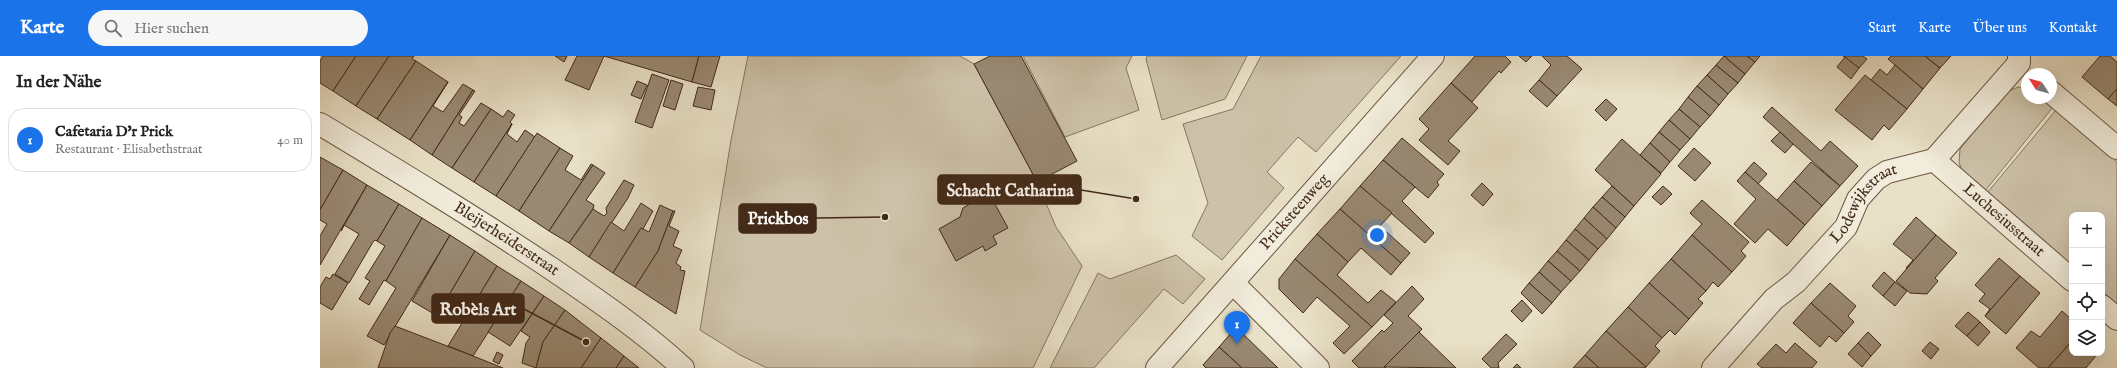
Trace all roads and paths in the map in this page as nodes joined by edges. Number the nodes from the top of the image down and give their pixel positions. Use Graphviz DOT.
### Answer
graph roads {
  1 [pos="1433,56"];
  2 [pos="2023,64"];
  3 [pos="2057,97"];
  4 [pos="320,124"];
  5 [pos="2117,148"];
  6 [pos="1934,160"];
  7 [pos="2069,277"];
  8 [pos="1233,283"];
  9 [pos="2105,309"];
  10 [pos="2117,319"];
  11 [pos="1720,366"];
  12 [pos="683,368"];
  13 [pos="1157,368"];
  14 [pos="1318,368"];
  1 -- 8 [label="street, Pricksteenweg"];
  2 -- 6 [label="street"];
  3 -- 5 [label="street"];
  4 -- 12 [label="street, Bleijerheiderstraat"];
  6 -- 7 [label="street, Luchesiusstraat"];
  6 -- 11 [label="street, Lodewijkstraat"];
  8 -- 13 [label="street, Pricksteenweg"];
  8 -- 14 [label="street"];
  9 -- 10 [label="street"];
}
